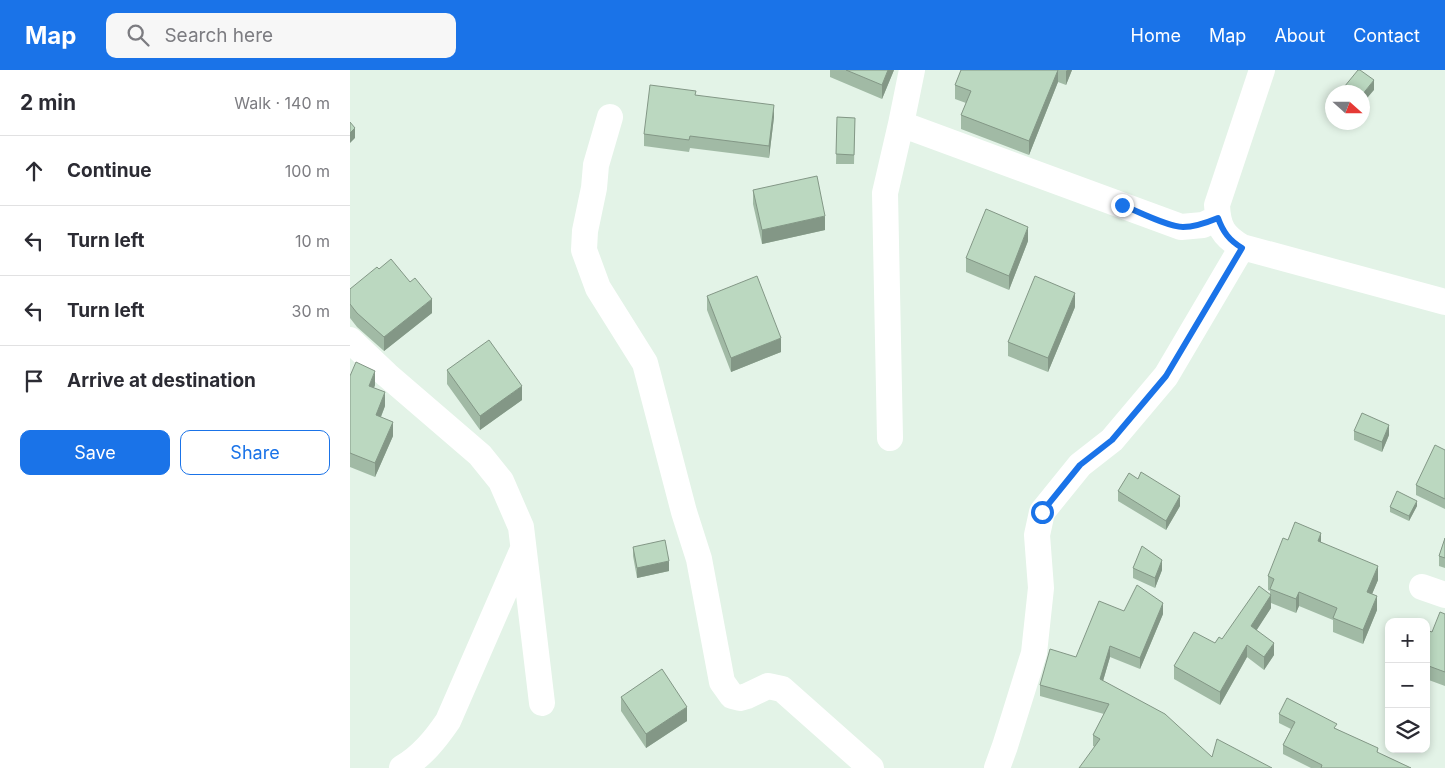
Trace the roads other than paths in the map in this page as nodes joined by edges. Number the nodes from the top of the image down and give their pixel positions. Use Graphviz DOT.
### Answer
graph roads {
  1 [pos="912,70"];
  2 [pos="1262,70"];
  3 [pos="610,117"];
  4 [pos="901,124"];
  5 [pos="1218,218"];
  6 [pos="1242,248"];
  7 [pos="1445,302"];
  8 [pos="350,340"];
  9 [pos="890,438"];
  10 [pos="523,548"];
  11 [pos="542,703"];
  12 [pos="402,768"];
  13 [pos="870,768"];
  14 [pos="997,768"];
  1 -- 4 [label="street"];
  2 -- 5 [label="street"];
  3 -- 13 [label="street"];
  4 -- 5 [label="street"];
  4 -- 9 [label="street"];
  5 -- 6 [label="street"];
  6 -- 7 [label="street"];
  6 -- 14 [label="street"];
  8 -- 10 [label="street"];
  10 -- 11 [label="street"];
  10 -- 12 [label="street"];
}
